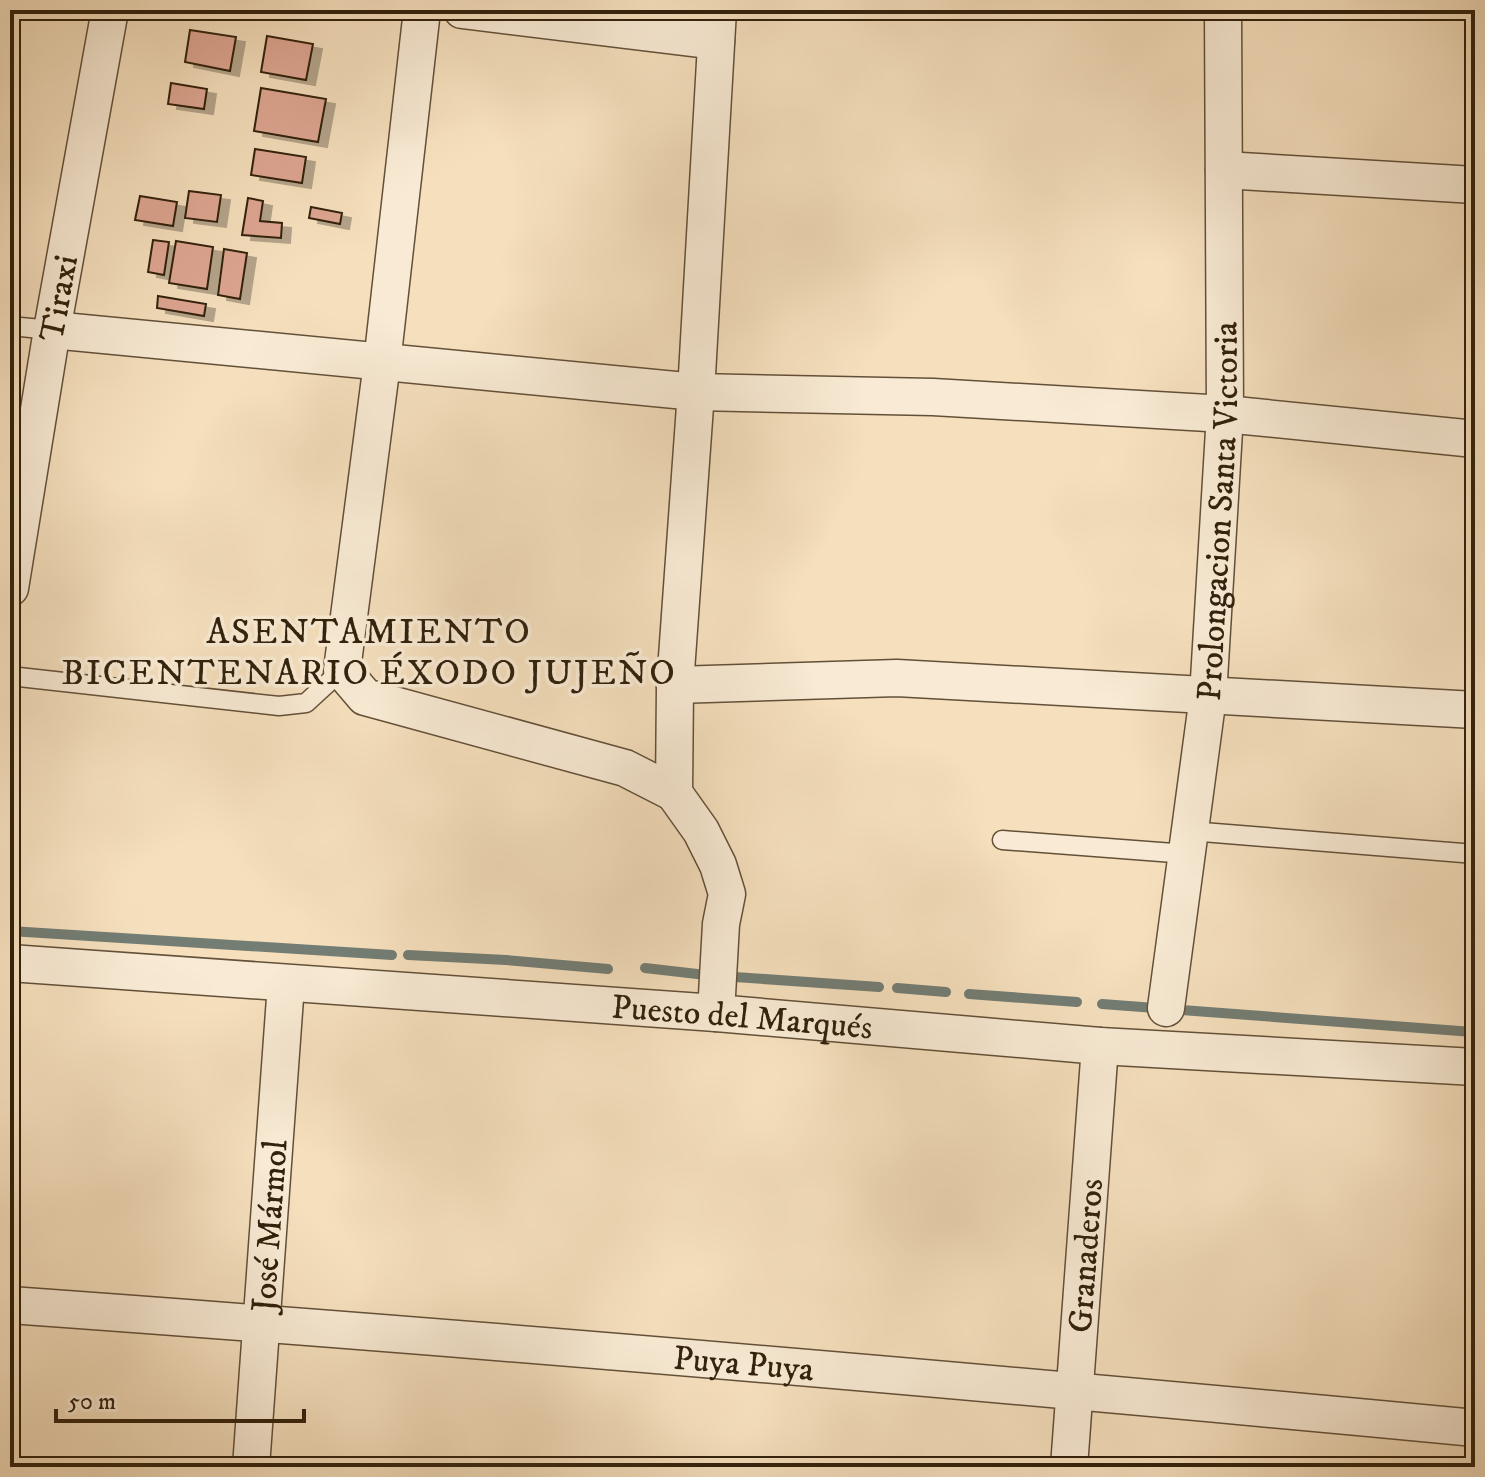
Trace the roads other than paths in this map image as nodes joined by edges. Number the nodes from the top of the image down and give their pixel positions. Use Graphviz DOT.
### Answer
graph roads {
  1 [pos="110,10"];
  2 [pos="422,10"];
  3 [pos="462,10"];
  4 [pos="1223,10"];
  5 [pos="717,25"];
  6 [pos="1224,170"];
  7 [pos="1475,185"];
  8 [pos="10,326"];
  9 [pos="52,330"];
  10 [pos="382,363"];
  11 [pos="696,392"];
  12 [pos="1225,414"];
  13 [pos="1475,439"];
  14 [pos="10,588"];
  15 [pos="342,670"];
  16 [pos="10,676"];
  17 [pos="675,685"];
  18 [pos="1208,696"];
  19 [pos="1475,710"];
  20 [pos="674,793"];
  21 [pos="1002,840"];
  22 [pos="1188,843"];
  23 [pos="1475,854"];
  24 [pos="10,963"];
  25 [pos="286,984"];
  26 [pos="1166,1008"];
  27 [pos="716,1013"];
  28 [pos="1100,1046"];
  29 [pos="1475,1067"];
  30 [pos="10,1305"];
  31 [pos="262,1323"];
  32 [pos="1075,1390"];
  33 [pos="1475,1428"];
  34 [pos="251,1467"];
  35 [pos="1069,1467"];
  1 -- 9 [label="street, Tiraxi"];
  2 -- 10 [label="street"];
  3 -- 5 [label="street"];
  4 -- 6 [label="street, Prolongacion Santa Victoria"];
  5 -- 11 [label="street"];
  6 -- 7 [label="street"];
  6 -- 12 [label="street, Prolongacion Santa Victoria"];
  8 -- 9 [label="lane"];
  9 -- 10 [label="street"];
  9 -- 14 [label="street, Tiraxi"];
  10 -- 11 [label="street"];
  10 -- 15 [label="street"];
  11 -- 12 [label="street"];
  11 -- 17 [label="street"];
  12 -- 13 [label="street"];
  12 -- 18 [label="street, Prolongacion Santa Victoria"];
  15 -- 16 [label="lane"];
  15 -- 20 [label="street"];
  17 -- 18 [label="street"];
  17 -- 20 [label="street"];
  18 -- 19 [label="street"];
  18 -- 22 [label="street, Prolongacion Santa Victoria"];
  20 -- 27 [label="street"];
  21 -- 22 [label="lane"];
  22 -- 23 [label="lane"];
  22 -- 26 [label="street, Prolongacion Santa Victoria"];
  24 -- 25 [label="street, Puesto del Marqués"];
  25 -- 27 [label="street, Puesto del Marqués"];
  25 -- 31 [label="street, José Mármol"];
  27 -- 28 [label="street, Puesto del Marqués"];
  28 -- 29 [label="street, Puesto del Marqués"];
  28 -- 32 [label="street, Granaderos"];
  30 -- 31 [label="street, Puya Puya"];
  31 -- 32 [label="street, Puya Puya"];
  31 -- 34 [label="street, José Mármol"];
  32 -- 33 [label="street, Puya Puya"];
  32 -- 35 [label="street, Granaderos"];
}
